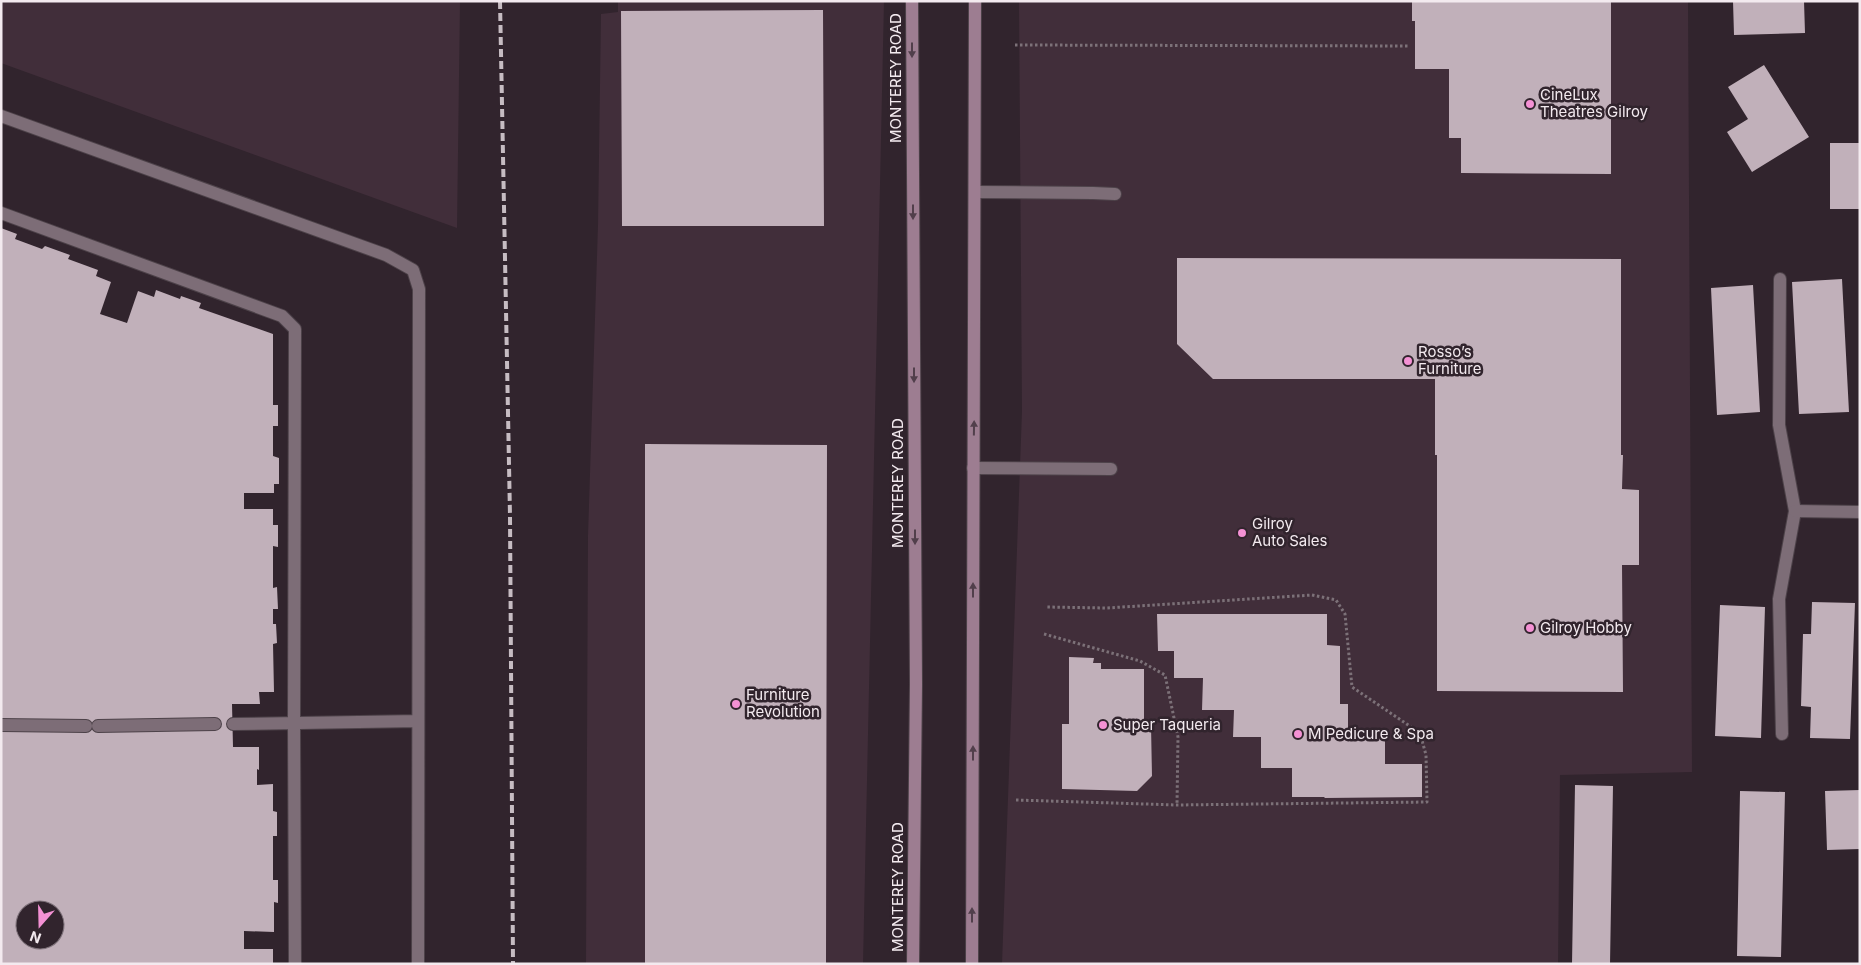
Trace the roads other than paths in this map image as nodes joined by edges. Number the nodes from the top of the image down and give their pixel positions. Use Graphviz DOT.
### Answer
graph roads {
  1 [pos="912,1"];
  2 [pos="975,1"];
  3 [pos="1,116"];
  4 [pos="976,192"];
  5 [pos="1114,194"];
  6 [pos="1,213"];
  7 [pos="1780,279"];
  8 [pos="973,468"];
  9 [pos="1111,469"];
  10 [pos="1795,511"];
  11 [pos="1860,512"];
  12 [pos="418,721"];
  13 [pos="215,724"];
  14 [pos="233,724"];
  15 [pos="294,724"];
  16 [pos="1,725"];
  17 [pos="1782,734"];
  18 [pos="295,964"];
  19 [pos="418,964"];
  20 [pos="913,964"];
  21 [pos="972,964"];
  1 -- 20 [label="main road, MONTEREY ROAD, one-way"];
  2 -- 4 [label="main road"];
  3 -- 12 [label="street"];
  4 -- 5 [label="street"];
  8 -- 4 [label="main road, one-way"];
  6 -- 15 [label="street"];
  7 -- 10 [label="street"];
  8 -- 9 [label="street"];
  21 -- 8 [label="main road, one-way"];
  10 -- 11 [label="street"];
  10 -- 17 [label="street"];
  12 -- 15 [label="street"];
  12 -- 19 [label="street"];
  13 -- 16 [label="street"];
  14 -- 15 [label="street"];
  15 -- 18 [label="street"];
}
